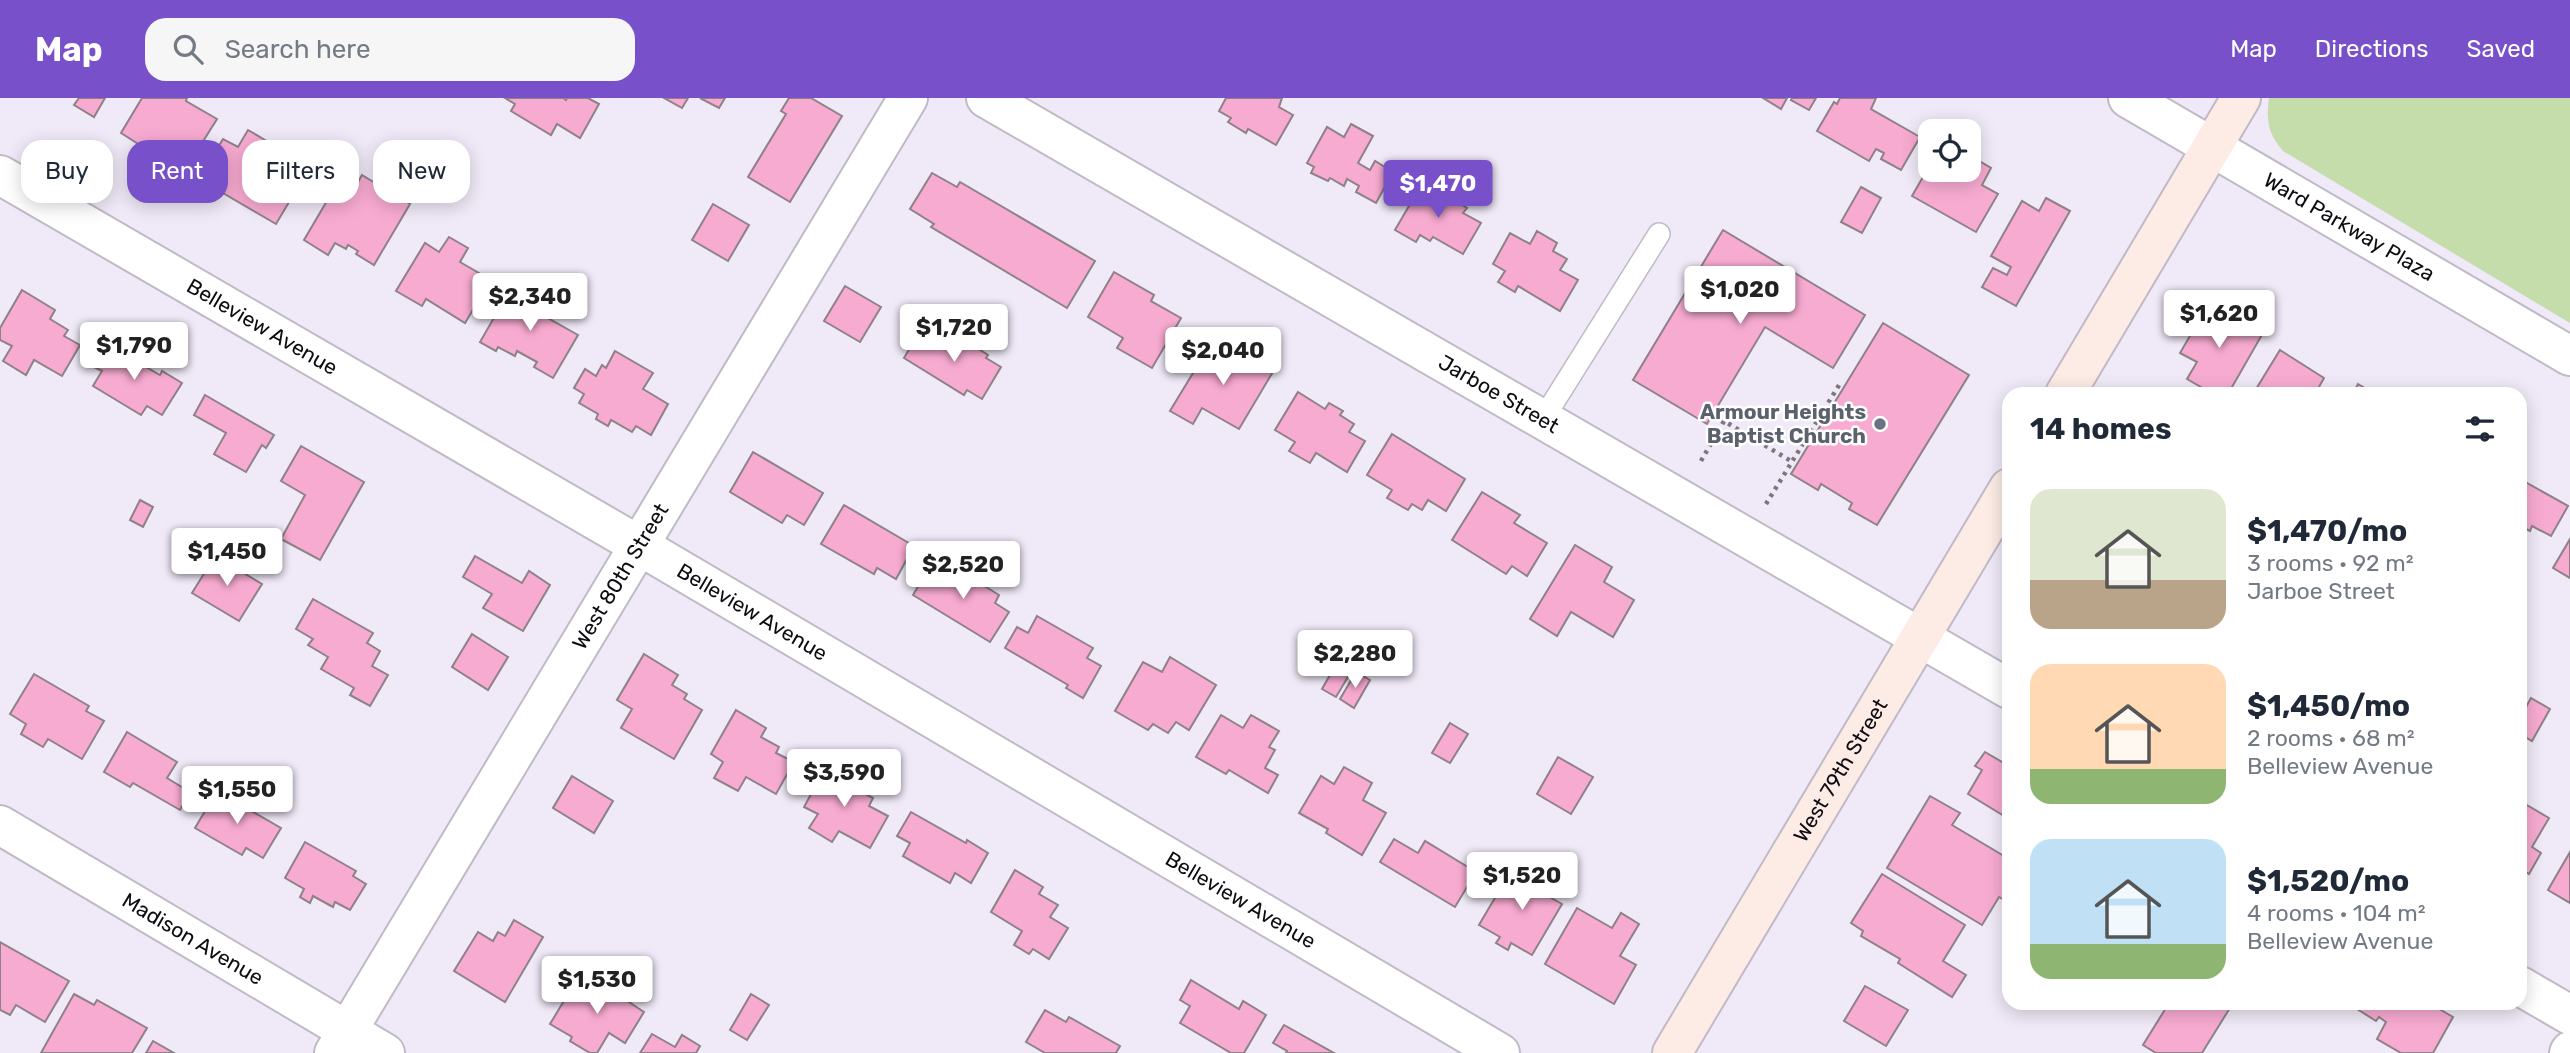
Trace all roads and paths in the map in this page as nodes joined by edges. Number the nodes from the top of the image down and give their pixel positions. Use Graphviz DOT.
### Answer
graph roads {
  1 [pos="908,98"];
  2 [pos="986,98"];
  3 [pos="2127,98"];
  4 [pos="2241,98"];
  5 [pos="2212,147"];
  6 [pos="0,175"];
  7 [pos="1659,234"];
  8 [pos="2570,356"];
  9 [pos="1841,382"];
  10 [pos="2069,387"];
  11 [pos="1543,419"];
  12 [pos="1701,461"];
  13 [pos="1791,461"];
  14 [pos="2002,500"];
  15 [pos="1764,509"];
  16 [pos="640,546"];
  17 [pos="1920,638"];
  18 [pos="2002,685"];
  19 [pos="0,825"];
  20 [pos="2527,990"];
  21 [pos="2570,1015"];
  22 [pos="341,1042"];
  23 [pos="385,1053"];
  24 [pos="1500,1053"];
  25 [pos="1672,1053"];
  1 -- 16 [label="street, West 80th Street"];
  2 -- 11 [label="street, Jarboe Street"];
  3 -- 5 [label="street, Ward Parkway Plaza"];
  4 -- 5 [label="street"];
  5 -- 8 [label="street, Ward Parkway Plaza"];
  5 -- 10 [label="street"];
  6 -- 16 [label="street, Belleview Avenue"];
  7 -- 11 [label="lane"];
  9 -- 13 [label="path"];
  11 -- 17 [label="street, Jarboe Street"];
  12 -- 13 [label="path"];
  13 -- 15 [label="path"];
  14 -- 17 [label="street, West 79th Street"];
  16 -- 22 [label="street, West 80th Street"];
  16 -- 24 [label="street, Belleview Avenue"];
  17 -- 18 [label="street, Jarboe Street"];
  17 -- 25 [label="street, West 79th Street"];
  19 -- 22 [label="street, Madison Avenue"];
  20 -- 21 [label="street"];
  22 -- 23 [label="street, Madison Avenue"];
}
